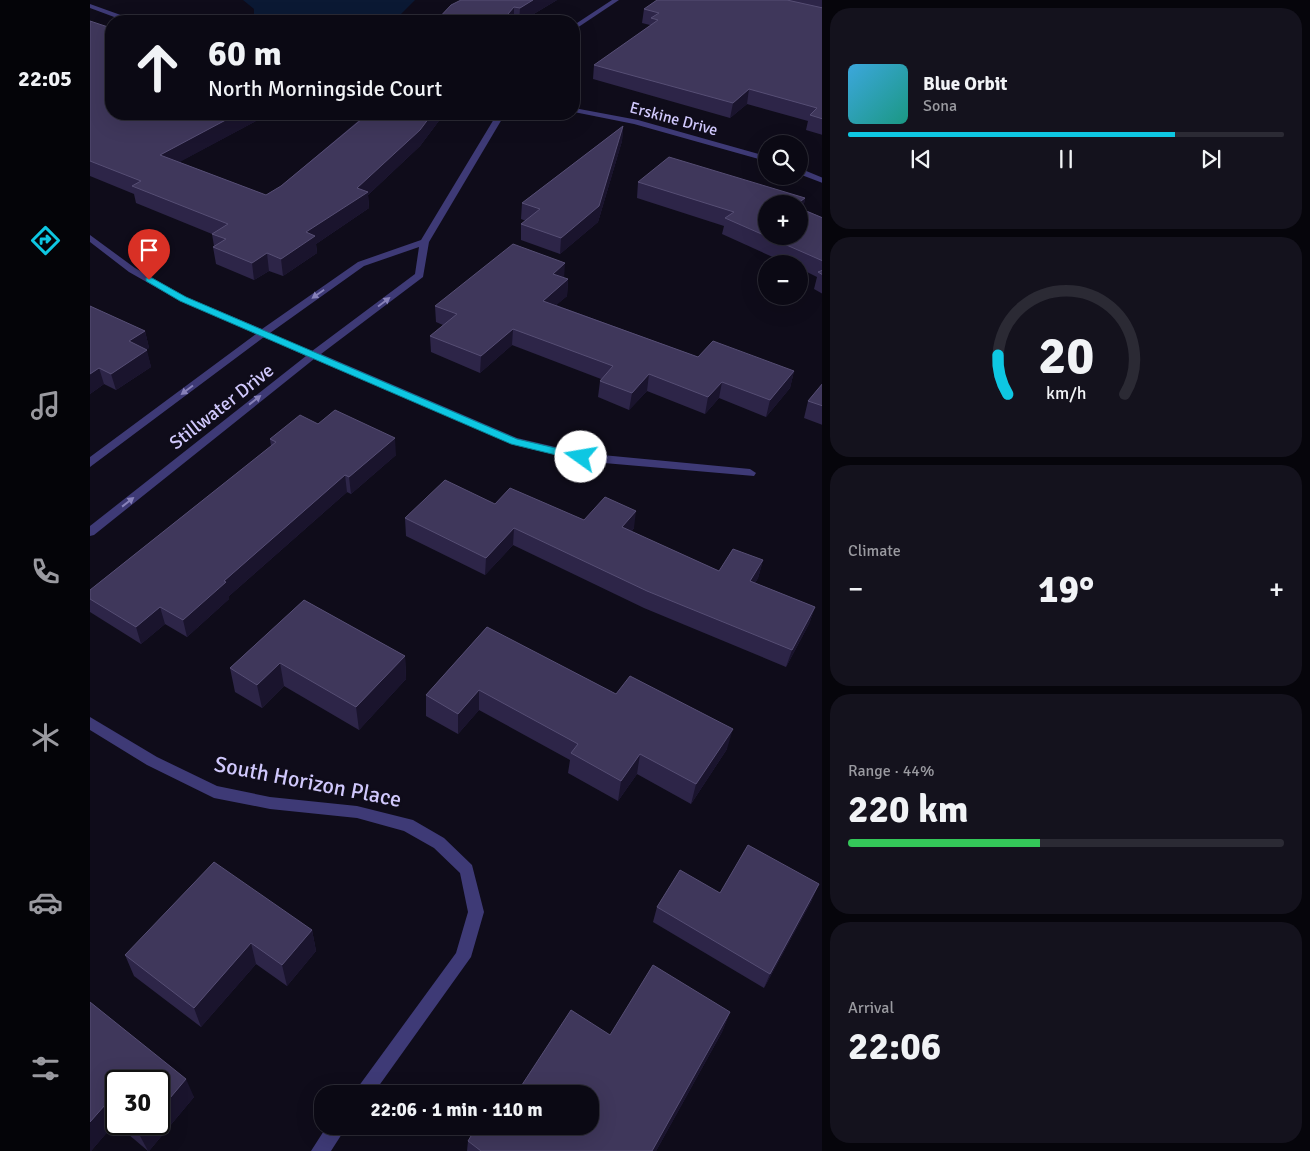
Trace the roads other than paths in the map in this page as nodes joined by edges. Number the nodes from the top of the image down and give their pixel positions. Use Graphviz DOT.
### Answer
graph roads {
  1 [pos="616,0"];
  2 [pos="90,6"];
  3 [pos="114,15"];
  4 [pos="580,24"];
  5 [pos="580,111"];
  6 [pos="497,120"];
  7 [pos="758,157"];
  8 [pos="808,174"];
  9 [pos="822,181"];
  10 [pos="90,238"];
  11 [pos="424,242"];
  12 [pos="263,333"];
  13 [pos="313,355"];
  14 [pos="90,463"];
  15 [pos="750,473"];
  16 [pos="90,532"];
  17 [pos="90,723"];
  18 [pos="369,1085"];
  19 [pos="332,1135"];
  20 [pos="320,1151"];
  1 -- 4 [label="street"];
  2 -- 3 [label="street"];
  5 -- 7 [label="street, Erskine Drive"];
  6 -- 11 [label="street, Stillwater Drive"];
  8 -- 9 [label="street"];
  10 -- 12 [label="street"];
  11 -- 12 [label="street, Stillwater Drive, one-way"];
  13 -- 11 [label="street, Stillwater Drive, one-way"];
  12 -- 13 [label="street"];
  12 -- 14 [label="street, Stillwater Drive, one-way"];
  13 -- 15 [label="street"];
  16 -- 13 [label="street, Stillwater Drive, one-way"];
  17 -- 18 [label="street, South Horizon Place"];
  19 -- 20 [label="street"];
}
